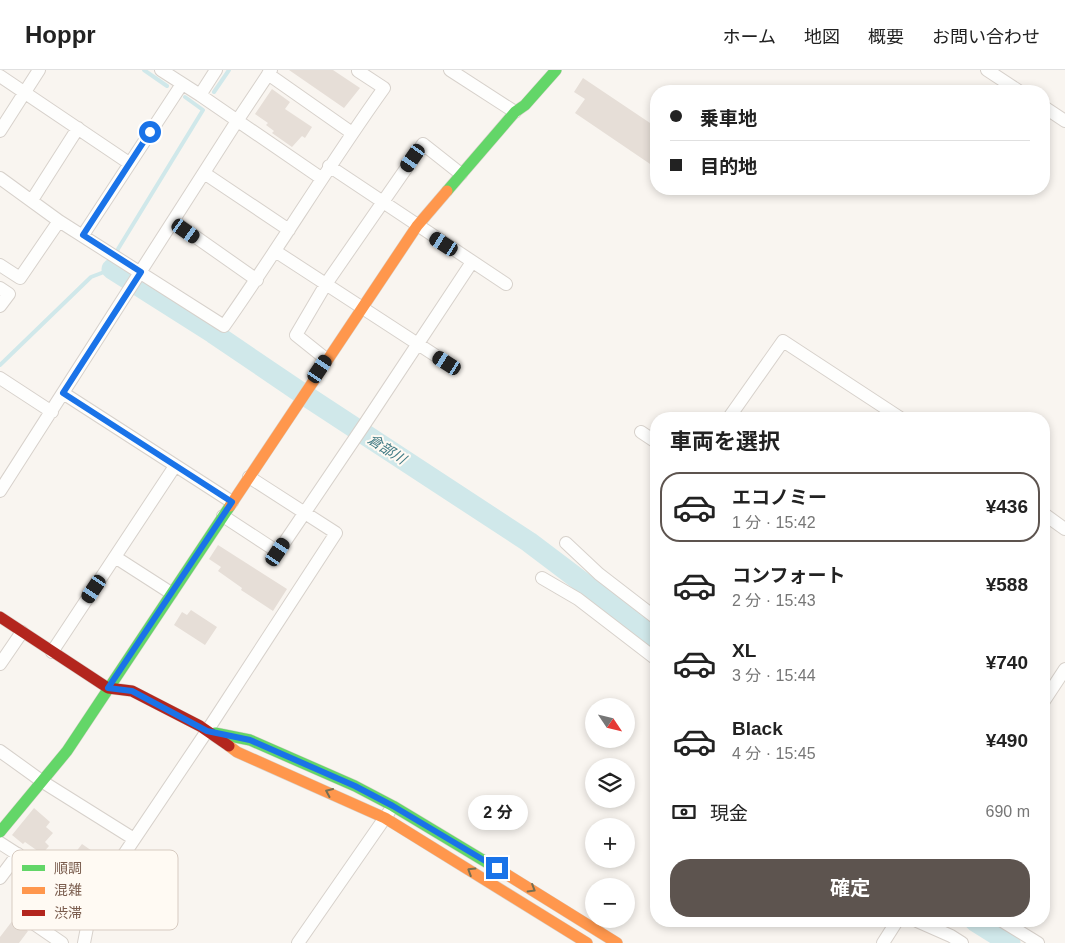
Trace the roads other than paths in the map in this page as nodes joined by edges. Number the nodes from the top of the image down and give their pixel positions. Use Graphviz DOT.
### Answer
graph roads {
  1 [pos="39,70"];
  2 [pos="161,70"];
  3 [pos="216,70"];
  4 [pos="359,70"];
  5 [pos="450,70"];
  6 [pos="556,70"];
  7 [pos="987,70"];
  8 [pos="270,72"];
  9 [pos="0,76"];
  10 [pos="182,84"];
  11 [pos="1010,85"];
  12 [pos="25,92"];
  13 [pos="200,95"];
  14 [pos="1050,111"];
  15 [pos="515,112"];
  16 [pos="237,121"];
  17 [pos="1065,121"];
  18 [pos="78,128"];
  19 [pos="0,131"];
  20 [pos="352,133"];
  21 [pos="129,163"];
  22 [pos="329,166"];
  23 [pos="204,173"];
  24 [pos="461,174"];
  25 [pos="0,178"];
  26 [pos="321,178"];
  27 [pos="32,200"];
  28 [pos="383,202"];
  29 [pos="59,221"];
  30 [pos="172,221"];
  31 [pos="417,226"];
  32 [pos="289,230"];
  33 [pos="83,235"];
  34 [pos="275,251"];
  35 [pos="472,262"];
  36 [pos="0,265"];
  37 [pos="140,274"];
  38 [pos="256,280"];
  39 [pos="326,284"];
  40 [pos="506,284"];
  41 [pos="0,288"];
  42 [pos="0,306"];
  43 [pos="361,307"];
  44 [pos="418,345"];
  45 [pos="326,359"];
  46 [pos="447,363"];
  47 [pos="0,378"];
  48 [pos="63,393"];
  49 [pos="52,412"];
  50 [pos="733,412"];
  51 [pos="891,412"];
  52 [pos="641,432"];
  53 [pos="650,438"];
  54 [pos="175,466"];
  55 [pos="249,477"];
  56 [pos="4,478"];
  57 [pos="0,491"];
  58 [pos="232,502"];
  59 [pos="305,512"];
  60 [pos="223,516"];
  61 [pos="1050,518"];
  62 [pos="1065,529"];
  63 [pos="566,542"];
  64 [pos="115,557"];
  65 [pos="542,578"];
  66 [pos="171,593"];
  67 [pos="650,613"];
  68 [pos="0,618"];
  69 [pos="22,632"];
  70 [pos="52,652"];
  71 [pos="650,653"];
  72 [pos="0,664"];
  73 [pos="1065,669"];
  74 [pos="108,688"];
  75 [pos="1050,692"];
  76 [pos="207,731"];
  77 [pos="0,751"];
  78 [pos="43,782"];
  79 [pos="393,806"];
  80 [pos="385,818"];
  81 [pos="0,832"];
  82 [pos="134,839"];
  83 [pos="0,843"];
  84 [pos="12,850"];
  85 [pos="127,850"];
  86 [pos="12,862"];
  87 [pos="0,878"];
  88 [pos="893,927"];
  89 [pos="930,927"];
  90 [pos="1012,927"];
  91 [pos="43,930"];
  92 [pos="87,930"];
  93 [pos="62,943"];
  94 [pos="84,943"];
  95 [pos="298,943"];
  96 [pos="586,943"];
  97 [pos="617,943"];
  98 [pos="883,943"];
  99 [pos="962,943"];
  100 [pos="1038,943"];
  1 -- 12 [label="street"];
  2 -- 10 [label="street"];
  3 -- 13 [label="street"];
  4 -- 20 [label="street"];
  5 -- 15 [label="street"];
  6 -- 15 [label="street"];
  7 -- 11 [label="street"];
  8 -- 16 [label="street"];
  8 -- 20 [label="street"];
  9 -- 12 [label="street"];
  10 -- 13 [label="street"];
  10 -- 21 [label="street"];
  12 -- 18 [label="street"];
  12 -- 19 [label="street"];
  13 -- 16 [label="street"];
  14 -- 17 [label="street"];
  15 -- 24 [label="street"];
  16 -- 23 [label="street"];
  16 -- 26 [label="street"];
  18 -- 21 [label="street"];
  18 -- 27 [label="street"];
  20 -- 22 [label="street"];
  21 -- 33 [label="street"];
  22 -- 26 [label="street"];
  22 -- 28 [label="street"];
  23 -- 30 [label="street"];
  23 -- 32 [label="street"];
  24 -- 28 [label="street"];
  24 -- 31 [label="street"];
  25 -- 27 [label="street"];
  26 -- 32 [label="street"];
  27 -- 29 [label="street"];
  28 -- 31 [label="street"];
  28 -- 39 [label="street"];
  29 -- 33 [label="street"];
  29 -- 36 [label="street"];
  30 -- 37 [label="street"];
  30 -- 38 [label="street"];
  31 -- 35 [label="street"];
  31 -- 43 [label="street"];
  32 -- 34 [label="street"];
  33 -- 37 [label="street"];
  34 -- 38 [label="street"];
  34 -- 39 [label="street"];
  35 -- 40 [label="street"];
  35 -- 44 [label="street"];
  37 -- 38 [label="street"];
  37 -- 48 [label="street"];
  39 -- 43 [label="street"];
  39 -- 45 [label="street"];
  41 -- 42 [label="street"];
  43 -- 44 [label="street"];
  43 -- 45 [label="street"];
  44 -- 46 [label="street"];
  44 -- 59 [label="street"];
  45 -- 55 [label="street"];
  47 -- 49 [label="street"];
  48 -- 49 [label="street"];
  48 -- 54 [label="street"];
  49 -- 56 [label="street"];
  50 -- 51 [label="street"];
  52 -- 53 [label="street"];
  54 -- 58 [label="street"];
  54 -- 64 [label="street"];
  55 -- 58 [label="street"];
  55 -- 59 [label="street"];
  56 -- 57 [label="street"];
  58 -- 60 [label="street"];
  59 -- 60 [label="street"];
  59 -- 76 [label="street"];
  60 -- 66 [label="street"];
  61 -- 62 [label="street"];
  63 -- 67 [label="street"];
  64 -- 66 [label="street"];
  64 -- 70 [label="street"];
  65 -- 71 [label="street"];
  66 -- 74 [label="street"];
  68 -- 69 [label="street"];
  69 -- 70 [label="street"];
  69 -- 72 [label="street"];
  70 -- 74 [label="street"];
  73 -- 75 [label="street"];
  74 -- 76 [label="street"];
  74 -- 78 [label="street"];
  76 -- 79 [label="street"];
  80 -- 76 [label="street, one-way"];
  76 -- 82 [label="street"];
  77 -- 78 [label="street"];
  78 -- 81 [label="street"];
  78 -- 82 [label="street"];
  79 -- 80 [label="street"];
  79 -- 97 [label="street, one-way"];
  80 -- 95 [label="street"];
  96 -- 80 [label="street, one-way"];
  82 -- 85 [label="street"];
  83 -- 84 [label="street"];
  86 -- 87 [label="street"];
  88 -- 98 [label="street"];
  89 -- 99 [label="street"];
  90 -- 100 [label="street"];
  91 -- 93 [label="street"];
  92 -- 94 [label="street"];
}
